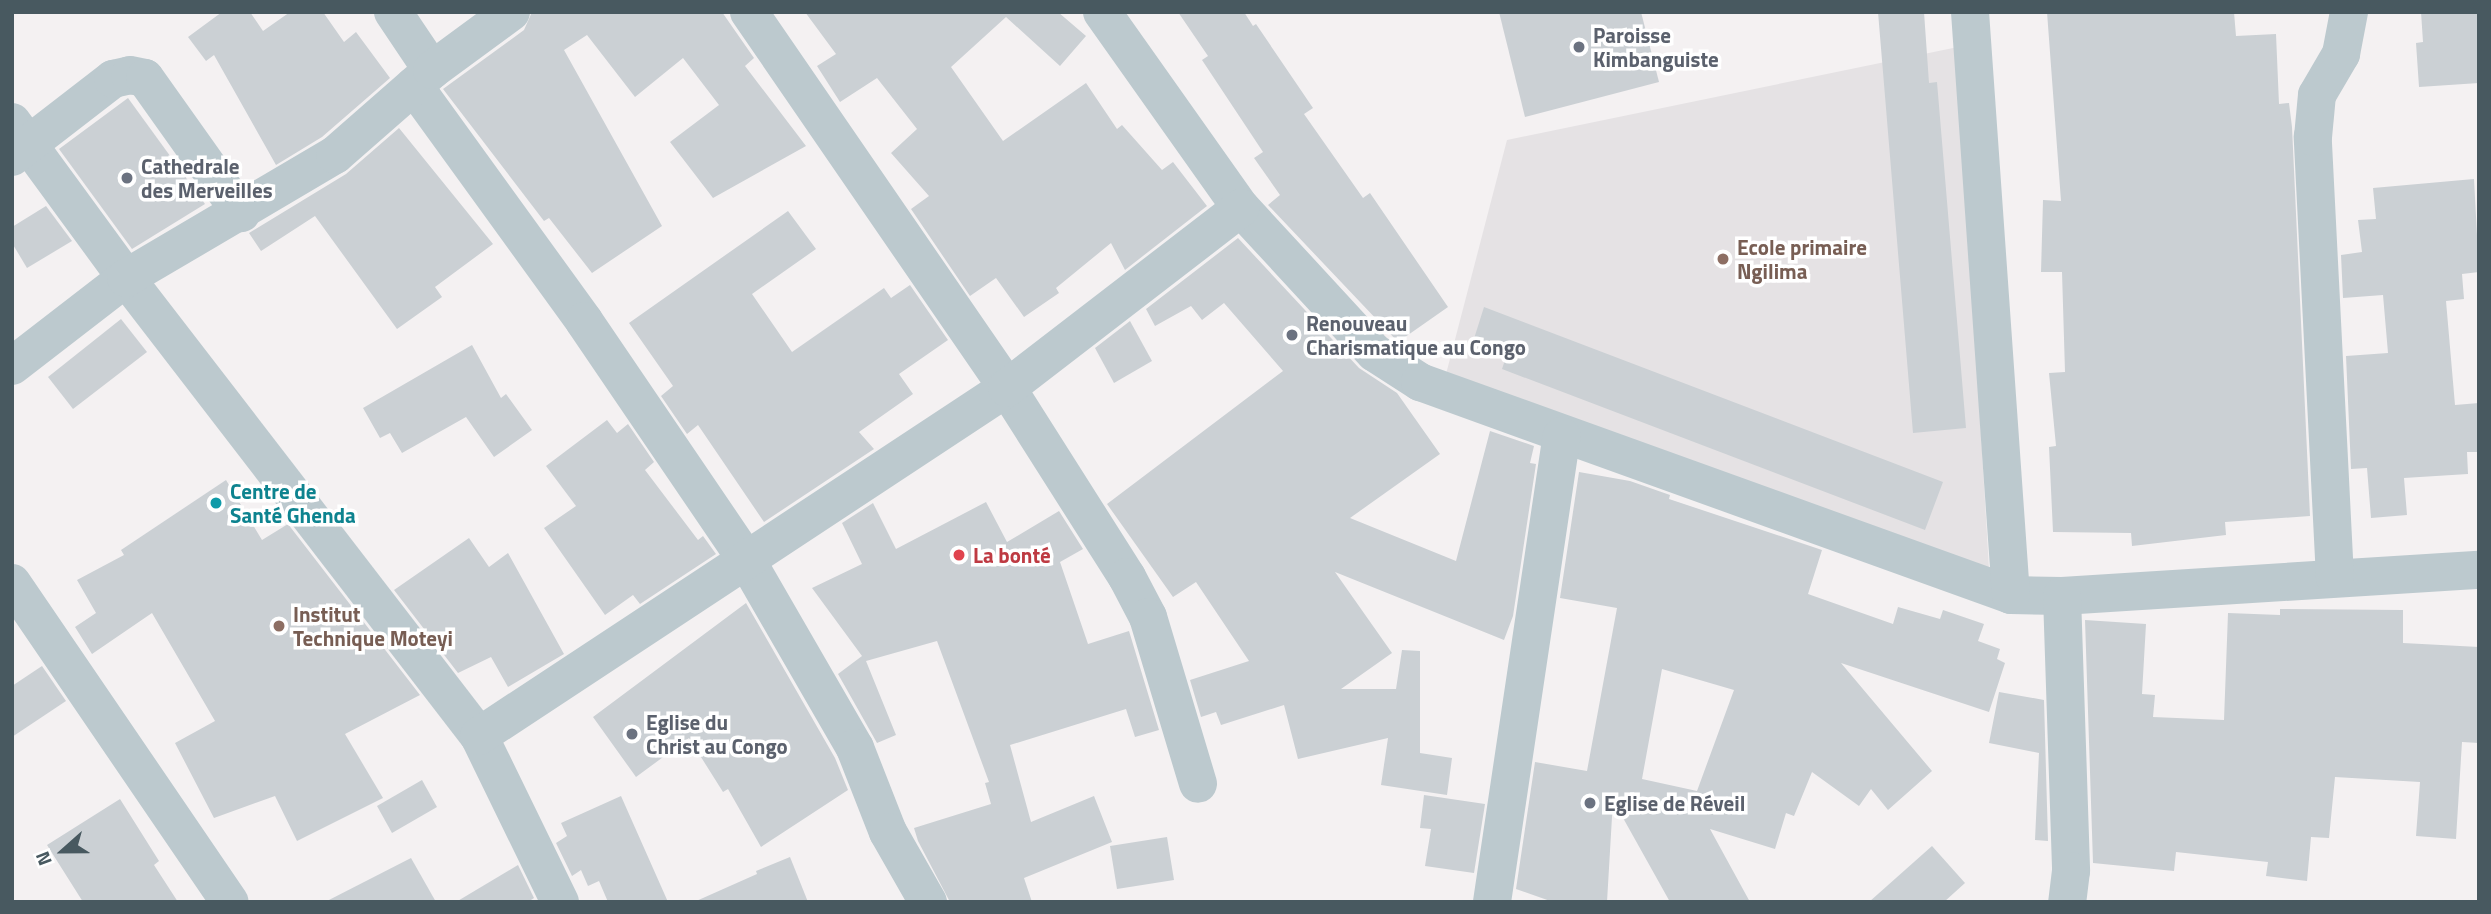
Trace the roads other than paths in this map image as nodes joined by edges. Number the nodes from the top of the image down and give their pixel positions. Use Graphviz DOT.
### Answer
graph roads {
  1 [pos="393,12"];
  2 [pos="511,12"];
  3 [pos="749,12"];
  4 [pos="1102,12"];
  5 [pos="1970,12"];
  6 [pos="2349,12"];
  7 [pos="423,78"];
  8 [pos="18,142"];
  9 [pos="1241,208"];
  10 [pos="241,213"];
  11 [pos="126,278"];
  12 [pos="12,366"];
  13 [pos="1007,388"];
  14 [pos="1562,436"];
  15 [pos="747,561"];
  16 [pos="2479,570"];
  17 [pos="2335,578"];
  18 [pos="12,583"];
  19 [pos="2011,595"];
  20 [pos="2062,596"];
  21 [pos="479,736"];
  22 [pos="1198,784"];
  23 [pos="230,902"];
  24 [pos="560,902"];
  25 [pos="928,902"];
  26 [pos="1492,902"];
  27 [pos="2067,902"];
  1 -- 7 [label="street"];
  2 -- 7 [label="street"];
  3 -- 13 [label="street"];
  4 -- 9 [label="street"];
  5 -- 19 [label="street"];
  6 -- 17 [label="street"];
  7 -- 10 [label="street"];
  7 -- 15 [label="street"];
  8 -- 10 [label="street"];
  8 -- 11 [label="street"];
  9 -- 13 [label="street"];
  9 -- 14 [label="street"];
  10 -- 11 [label="street"];
  11 -- 12 [label="street"];
  11 -- 21 [label="street"];
  13 -- 15 [label="street"];
  13 -- 22 [label="street"];
  14 -- 19 [label="street"];
  14 -- 26 [label="street"];
  15 -- 21 [label="street"];
  15 -- 25 [label="street"];
  16 -- 17 [label="street"];
  17 -- 20 [label="street"];
  18 -- 23 [label="street"];
  19 -- 20 [label="street"];
  20 -- 27 [label="street"];
  21 -- 24 [label="street"];
}
